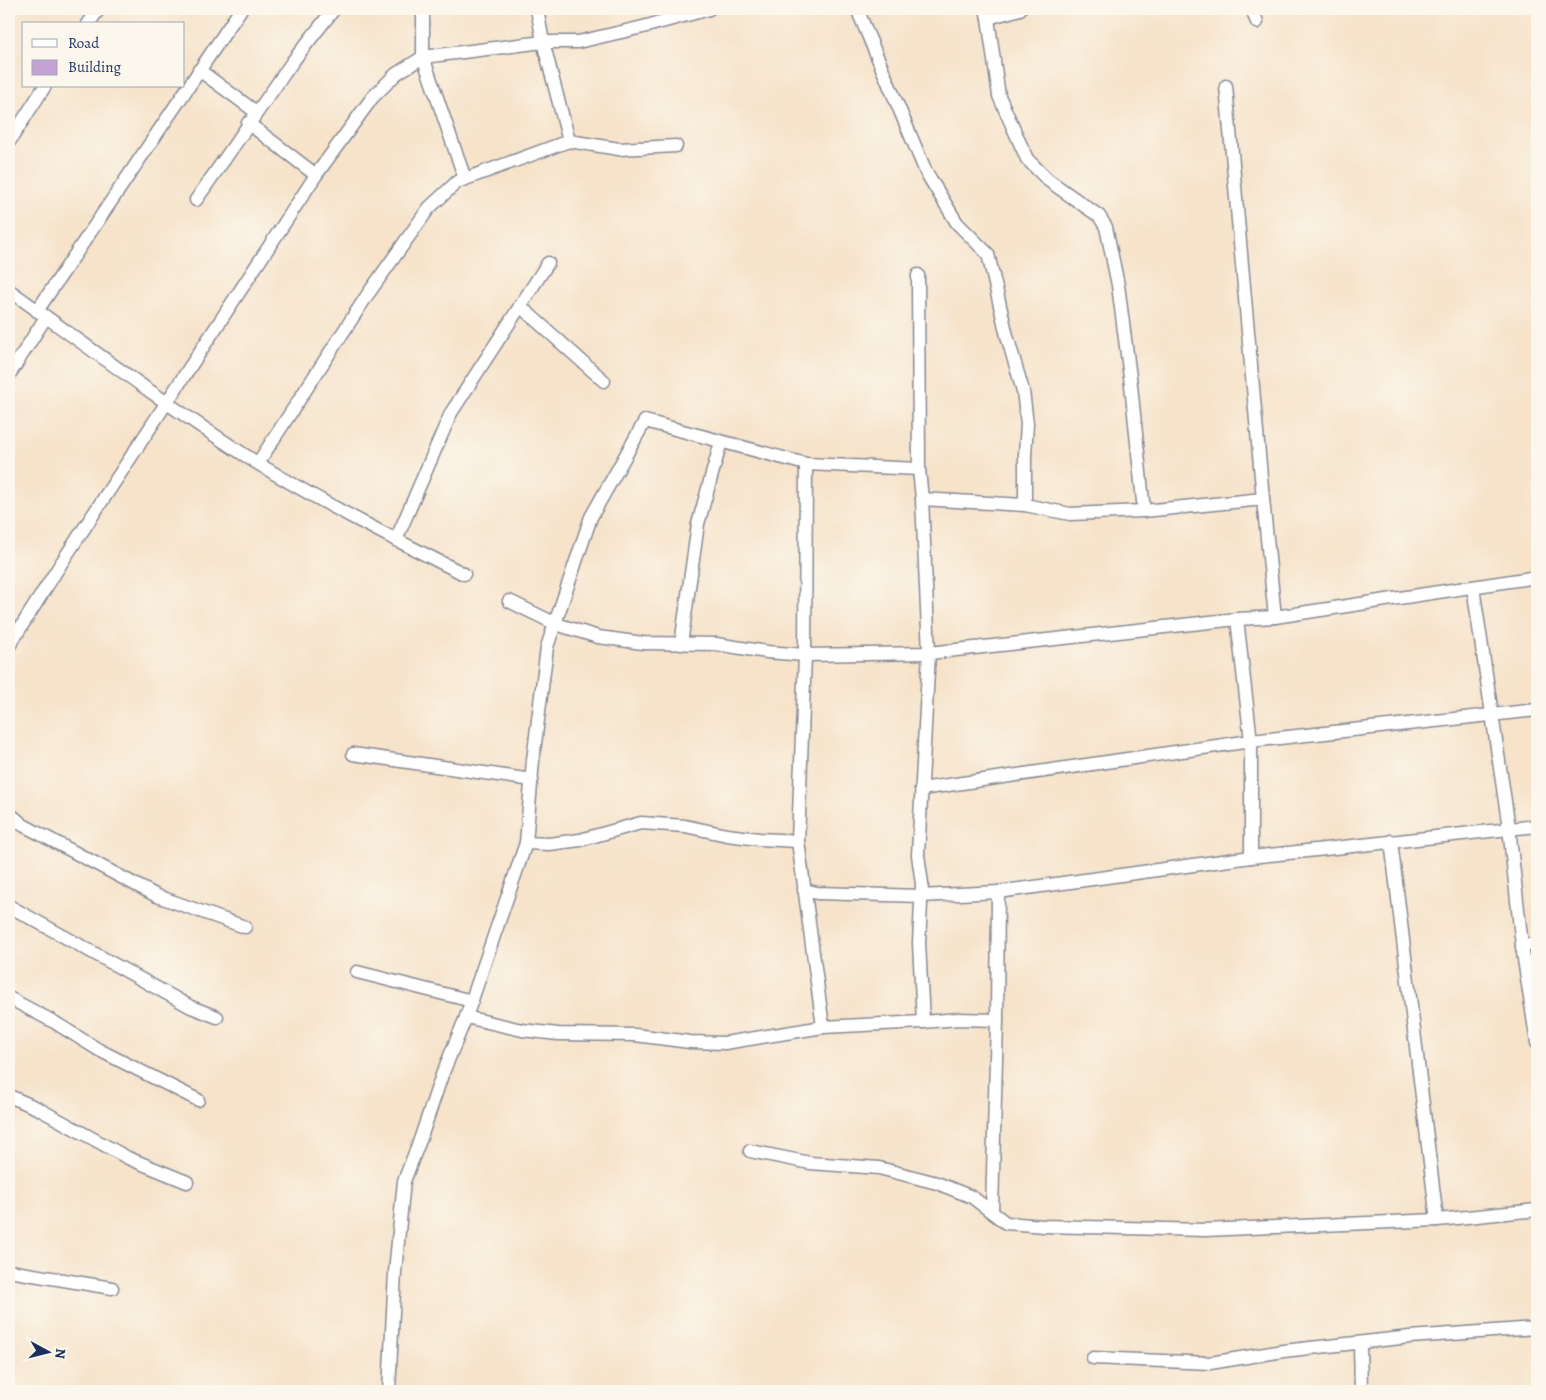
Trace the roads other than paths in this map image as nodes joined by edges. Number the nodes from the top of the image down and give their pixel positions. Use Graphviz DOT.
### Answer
graph roads {
  1 [pos="99,9"];
  2 [pos="241,9"];
  3 [pos="334,9"];
  4 [pos="423,9"];
  5 [pos="537,9"];
  6 [pos="709,9"];
  7 [pos="857,9"];
  8 [pos="1020,9"];
  9 [pos="1252,9"];
  10 [pos="987,13"];
  11 [pos="89,22"];
  12 [pos="1257,22"];
  13 [pos="543,42"];
  14 [pos="423,57"];
  15 [pos="199,70"];
  16 [pos="1226,86"];
  17 [pos="44,88"];
  18 [pos="256,112"];
  19 [pos="248,124"];
  20 [pos="569,141"];
  21 [pos="9,142"];
  22 [pos="676,146"];
  23 [pos="316,175"];
  24 [pos="464,179"];
  25 [pos="196,200"];
  26 [pos="548,263"];
  27 [pos="918,275"];
  28 [pos="9,290"];
  29 [pos="520,306"];
  30 [pos="41,314"];
  31 [pos="9,375"];
  32 [pos="604,381"];
  33 [pos="167,404"];
  34 [pos="721,442"];
  35 [pos="258,463"];
  36 [pos="806,464"];
  37 [pos="919,469"];
  38 [pos="922,499"];
  39 [pos="1262,499"];
  40 [pos="1025,505"];
  41 [pos="1144,511"];
  42 [pos="396,540"];
  43 [pos="464,574"];
  44 [pos="1537,577"];
  45 [pos="1473,587"];
  46 [pos="509,601"];
  47 [pos="1275,617"];
  48 [pos="1237,619"];
  49 [pos="556,624"];
  50 [pos="682,644"];
  51 [pos="9,646"];
  52 [pos="929,653"];
  53 [pos="805,655"];
  54 [pos="1537,710"];
  55 [pos="1493,715"];
  56 [pos="1251,741"];
  57 [pos="353,754"];
  58 [pos="532,780"];
  59 [pos="921,788"];
  60 [pos="9,813"];
  61 [pos="1537,826"];
  62 [pos="1509,828"];
  63 [pos="1391,841"];
  64 [pos="798,842"];
  65 [pos="526,843"];
  66 [pos="1251,857"];
  67 [pos="804,890"];
  68 [pos="998,892"];
  69 [pos="921,896"];
  70 [pos="9,906"];
  71 [pos="245,926"];
  72 [pos="1537,943"];
  73 [pos="1522,946"];
  74 [pos="357,972"];
  75 [pos="9,998"];
  76 [pos="472,1001"];
  77 [pos="217,1017"];
  78 [pos="466,1017"];
  79 [pos="997,1020"];
  80 [pos="923,1022"];
  81 [pos="823,1027"];
  82 [pos="1537,1043"];
  83 [pos="9,1096"];
  84 [pos="198,1100"];
  85 [pos="750,1151"];
  86 [pos="187,1182"];
  87 [pos="1537,1210"];
  88 [pos="992,1212"];
  89 [pos="1437,1220"];
  90 [pos="9,1270"];
  91 [pos="112,1288"];
  92 [pos="1537,1328"];
  93 [pos="1360,1343"];
  94 [pos="1093,1358"];
  95 [pos="389,1391"];
  96 [pos="1361,1391"];
  1 -- 11 [label="street"];
  2 -- 15 [label="street"];
  3 -- 18 [label="street"];
  4 -- 14 [label="street"];
  5 -- 13 [label="street"];
  6 -- 13 [label="street"];
  7 -- 40 [label="street"];
  8 -- 10 [label="street"];
  9 -- 12 [label="street"];
  10 -- 41 [label="street"];
  13 -- 14 [label="street"];
  13 -- 20 [label="street"];
  14 -- 23 [label="street"];
  14 -- 24 [label="street"];
  15 -- 18 [label="street"];
  15 -- 30 [label="street"];
  16 -- 39 [label="street"];
  17 -- 21 [label="street"];
  18 -- 19 [label="street"];
  19 -- 23 [label="street"];
  19 -- 25 [label="street"];
  20 -- 22 [label="street"];
  20 -- 24 [label="street"];
  23 -- 33 [label="street"];
  24 -- 35 [label="street"];
  26 -- 29 [label="street"];
  27 -- 37 [label="street"];
  28 -- 30 [label="street"];
  29 -- 32 [label="street"];
  29 -- 42 [label="street"];
  30 -- 31 [label="street"];
  30 -- 33 [label="street"];
  33 -- 35 [label="street"];
  33 -- 51 [label="street"];
  34 -- 36 [label="street"];
  34 -- 49 [label="street"];
  34 -- 50 [label="street"];
  35 -- 42 [label="street"];
  36 -- 37 [label="street"];
  36 -- 53 [label="street"];
  37 -- 38 [label="street"];
  38 -- 40 [label="street"];
  38 -- 52 [label="street"];
  39 -- 41 [label="street"];
  39 -- 47 [label="street"];
  40 -- 41 [label="street"];
  42 -- 43 [label="street"];
  44 -- 45 [label="street"];
  45 -- 47 [label="street"];
  45 -- 55 [label="street"];
  46 -- 49 [label="street"];
  47 -- 48 [label="street"];
  48 -- 52 [label="street"];
  48 -- 56 [label="street"];
  49 -- 50 [label="street"];
  49 -- 58 [label="street"];
  50 -- 53 [label="street"];
  52 -- 53 [label="street"];
  52 -- 59 [label="street"];
  53 -- 64 [label="street"];
  54 -- 55 [label="street"];
  55 -- 56 [label="street"];
  55 -- 62 [label="street"];
  56 -- 59 [label="street"];
  56 -- 66 [label="street"];
  57 -- 58 [label="street"];
  58 -- 65 [label="street"];
  59 -- 69 [label="street"];
  60 -- 71 [label="street"];
  61 -- 62 [label="street"];
  62 -- 63 [label="street"];
  62 -- 73 [label="street"];
  63 -- 66 [label="street"];
  63 -- 89 [label="street"];
  64 -- 65 [label="street"];
  64 -- 67 [label="street"];
  65 -- 76 [label="street"];
  66 -- 68 [label="street"];
  67 -- 69 [label="street"];
  67 -- 81 [label="street"];
  68 -- 69 [label="street"];
  68 -- 79 [label="street"];
  69 -- 80 [label="street"];
  70 -- 77 [label="street"];
  72 -- 73 [label="street"];
  73 -- 82 [label="street"];
  74 -- 76 [label="street"];
  75 -- 84 [label="street"];
  76 -- 78 [label="street"];
  78 -- 81 [label="street"];
  78 -- 95 [label="street"];
  79 -- 80 [label="street"];
  79 -- 88 [label="street"];
  80 -- 81 [label="street"];
  83 -- 86 [label="street"];
  85 -- 88 [label="street"];
  87 -- 89 [label="street"];
  88 -- 89 [label="street"];
  90 -- 91 [label="street"];
  92 -- 93 [label="street"];
  93 -- 94 [label="street"];
  93 -- 96 [label="street"];
}
